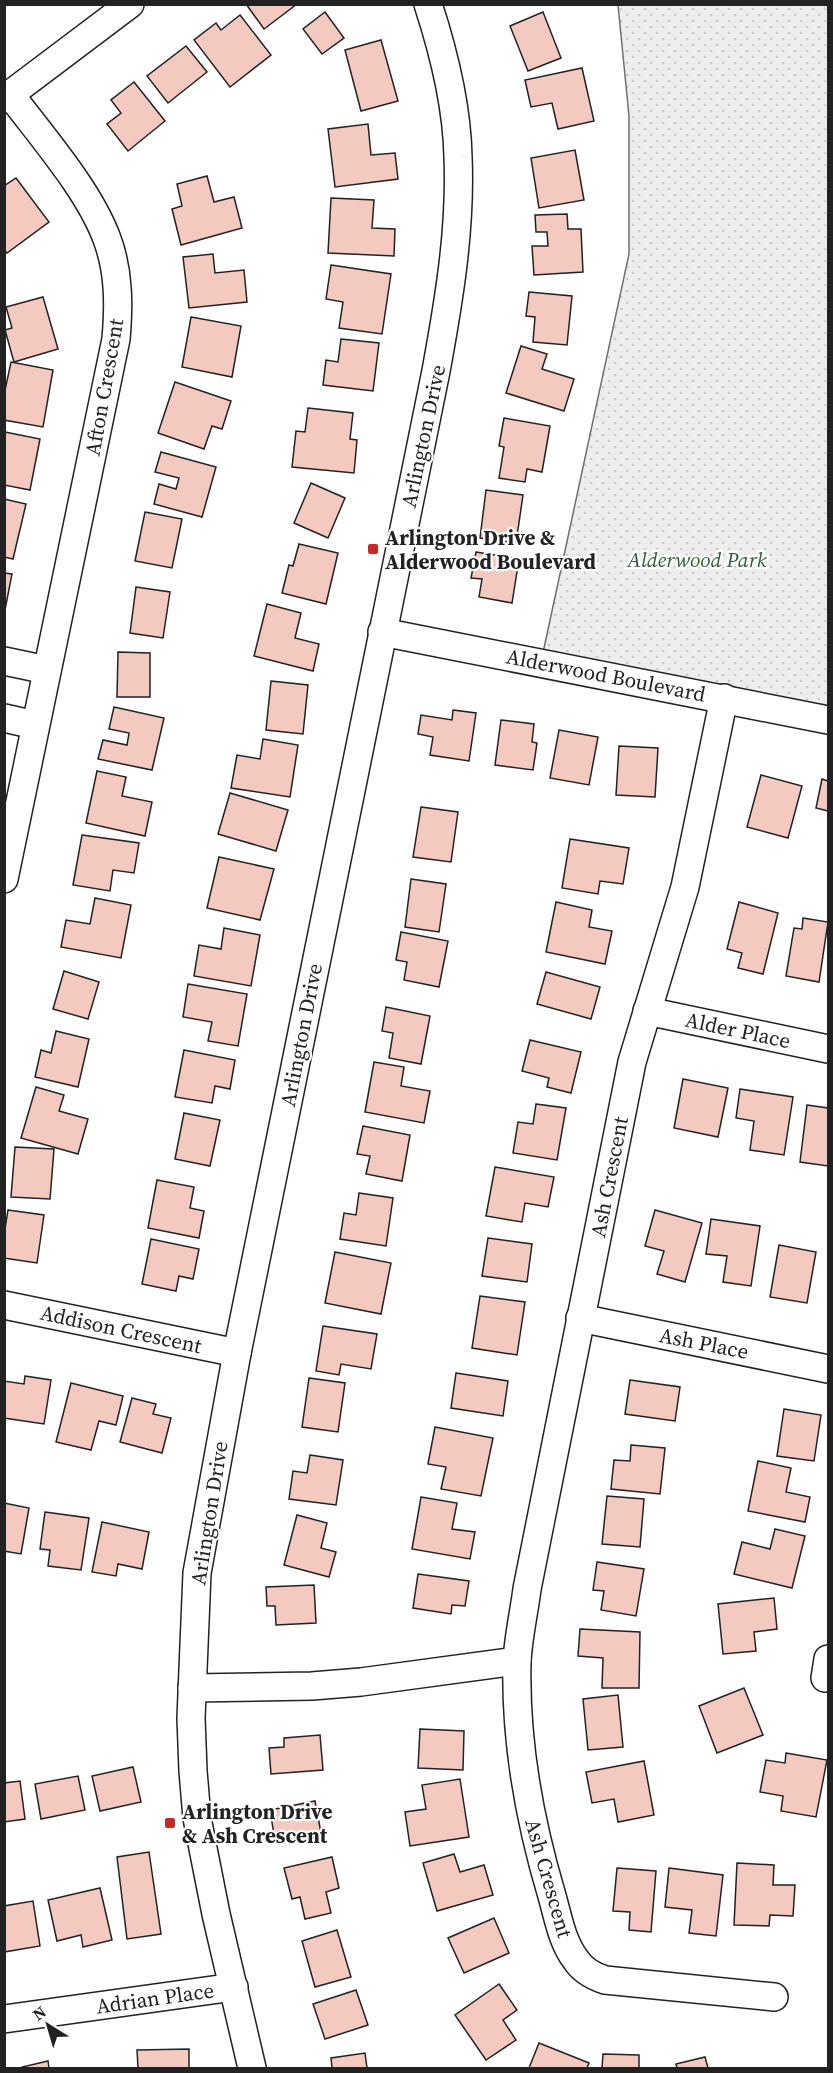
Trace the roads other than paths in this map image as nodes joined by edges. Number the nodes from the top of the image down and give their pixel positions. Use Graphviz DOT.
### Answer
graph roads {
  1 [pos="130,4"];
  2 [pos="428,4"];
  3 [pos="7,96"];
  4 [pos="382,632"];
  5 [pos="4,661"];
  6 [pos="47,670"];
  7 [pos="724,698"];
  8 [pos="4,718"];
  9 [pos="828,720"];
  10 [pos="35,726"];
  11 [pos="4,879"];
  12 [pos="647,1011"];
  13 [pos="828,1050"];
  14 [pos="4,1305"];
  15 [pos="580,1318"];
  16 [pos="237,1353"];
  17 [pos="828,1369"];
  18 [pos="518,1661"];
  19 [pos="192,1688"];
  20 [pos="234,1987"];
  21 [pos="774,1997"];
  22 [pos="4,2019"];
  23 [pos="252,2068"];
  1 -- 3 [label="street"];
  2 -- 4 [label="street, Arlington Drive"];
  3 -- 6 [label="street, Afton Crescent"];
  4 -- 7 [label="street, Alderwood Boulevard"];
  4 -- 16 [label="street, Arlington Drive"];
  5 -- 6 [label="street"];
  6 -- 10 [label="street, Afton Crescent"];
  7 -- 9 [label="street, Alderwood Boulevard"];
  7 -- 12 [label="street, Ash Crescent"];
  8 -- 10 [label="street"];
  10 -- 11 [label="street, Afton Crescent"];
  12 -- 13 [label="street, Alder Place"];
  12 -- 15 [label="street, Ash Crescent"];
  14 -- 16 [label="street, Addison Crescent"];
  15 -- 17 [label="street, Ash Place"];
  15 -- 18 [label="street, Ash Crescent"];
  16 -- 19 [label="street, Arlington Drive"];
  18 -- 19 [label="street"];
  18 -- 21 [label="street, Ash Crescent"];
  19 -- 20 [label="street, Arlington Drive"];
  20 -- 22 [label="street, Adrian Place"];
  20 -- 23 [label="street, Arlington Drive"];
}
